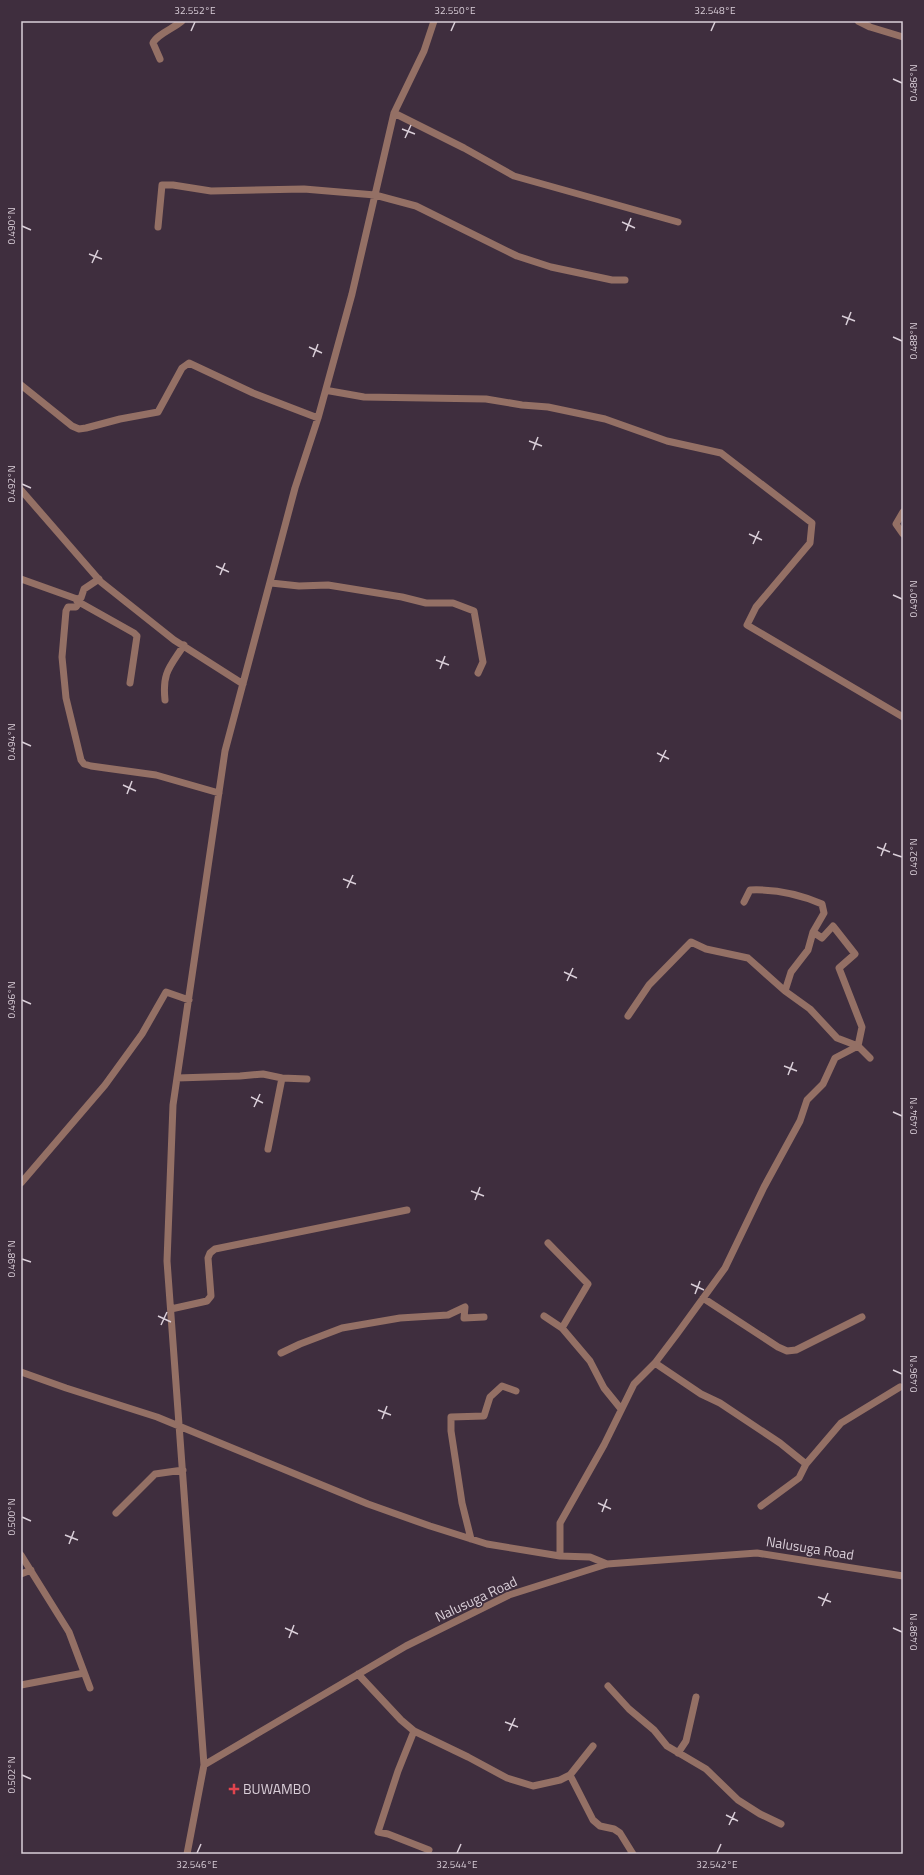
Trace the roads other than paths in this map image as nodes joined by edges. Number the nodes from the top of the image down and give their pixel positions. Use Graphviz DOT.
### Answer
graph roads {
  1 [pos="182,21"];
  2 [pos="434,21"];
  3 [pos="858,21"];
  4 [pos="903,37"];
  5 [pos="160,59"];
  6 [pos="394,113"];
  7 [pos="375,195"];
  8 [pos="678,222"];
  9 [pos="158,227"];
  10 [pos="625,280"];
  11 [pos="21,385"];
  12 [pos="330,391"];
  13 [pos="318,418"];
  14 [pos="21,490"];
  15 [pos="903,512"];
  16 [pos="903,534"];
  17 [pos="21,579"];
  18 [pos="99,579"];
  19 [pos="270,583"];
  20 [pos="78,601"];
  21 [pos="184,645"];
  22 [pos="478,673"];
  23 [pos="130,683"];
  24 [pos="243,684"];
  25 [pos="165,700"];
  26 [pos="903,717"];
  27 [pos="219,793"];
  28 [pos="744,902"];
  29 [pos="813,932"];
  30 [pos="784,990"];
  31 [pos="189,1000"];
  32 [pos="628,1016"];
  33 [pos="858,1046"];
  34 [pos="870,1058"];
  35 [pos="177,1078"];
  36 [pos="282,1078"];
  37 [pos="307,1079"];
  38 [pos="268,1149"];
  39 [pos="21,1183"];
  40 [pos="407,1210"];
  41 [pos="548,1243"];
  42 [pos="703,1298"];
  43 [pos="171,1309"];
  44 [pos="544,1316"];
  45 [pos="484,1317"];
  46 [pos="862,1317"];
  47 [pos="562,1328"];
  48 [pos="281,1353"];
  49 [pos="655,1363"];
  50 [pos="21,1372"];
  51 [pos="900,1387"];
  52 [pos="516,1390"];
  53 [pos="621,1409"];
  54 [pos="180,1427"];
  55 [pos="806,1464"];
  56 [pos="183,1470"];
  57 [pos="761,1506"];
  58 [pos="116,1513"];
  59 [pos="471,1539"];
  60 [pos="21,1556"];
  61 [pos="560,1556"];
  62 [pos="607,1564"];
  63 [pos="31,1570"];
  64 [pos="21,1574"];
  65 [pos="903,1576"];
  66 [pos="84,1672"];
  67 [pos="358,1674"];
  68 [pos="21,1685"];
  69 [pos="608,1686"];
  70 [pos="90,1688"];
  71 [pos="696,1697"];
  72 [pos="414,1731"];
  73 [pos="593,1746"];
  74 [pos="678,1753"];
  75 [pos="204,1765"];
  76 [pos="570,1775"];
  77 [pos="781,1824"];
  78 [pos="429,1850"];
  79 [pos="188,1854"];
  80 [pos="633,1854"];
  1 -- 5 [label="street"];
  2 -- 6 [label="street"];
  3 -- 4 [label="street"];
  6 -- 7 [label="street"];
  6 -- 8 [label="street"];
  7 -- 9 [label="street"];
  7 -- 10 [label="street"];
  7 -- 13 [label="street"];
  11 -- 13 [label="street"];
  12 -- 26 [label="street"];
  13 -- 19 [label="street"];
  14 -- 18 [label="street"];
  15 -- 16 [label="street"];
  17 -- 20 [label="street"];
  18 -- 20 [label="street"];
  18 -- 21 [label="street"];
  19 -- 22 [label="street"];
  19 -- 24 [label="street"];
  20 -- 23 [label="street"];
  20 -- 27 [label="street"];
  21 -- 24 [label="street"];
  21 -- 25 [label="street"];
  24 -- 27 [label="street"];
  27 -- 31 [label="street"];
  28 -- 29 [label="street"];
  29 -- 30 [label="street"];
  29 -- 33 [label="street"];
  30 -- 32 [label="street"];
  30 -- 33 [label="street"];
  31 -- 35 [label="street"];
  31 -- 39 [label="street"];
  33 -- 34 [label="street"];
  33 -- 42 [label="street"];
  35 -- 36 [label="street"];
  35 -- 43 [label="street"];
  36 -- 37 [label="street"];
  36 -- 38 [label="street"];
  40 -- 43 [label="street"];
  41 -- 47 [label="street"];
  42 -- 46 [label="street"];
  42 -- 49 [label="street"];
  43 -- 54 [label="street"];
  44 -- 47 [label="street"];
  45 -- 48 [label="street"];
  47 -- 53 [label="street"];
  49 -- 53 [label="street"];
  49 -- 55 [label="street"];
  50 -- 54 [label="street"];
  51 -- 55 [label="street"];
  52 -- 59 [label="street"];
  53 -- 61 [label="street"];
  54 -- 56 [label="street"];
  54 -- 59 [label="street"];
  55 -- 57 [label="street"];
  56 -- 58 [label="street"];
  56 -- 75 [label="street"];
  59 -- 61 [label="street"];
  60 -- 63 [label="street"];
  61 -- 62 [label="street"];
  62 -- 65 [label="street, Nalusuga Road"];
  62 -- 67 [label="street, Nalusuga Road"];
  63 -- 64 [label="street"];
  63 -- 66 [label="street"];
  66 -- 68 [label="street"];
  66 -- 70 [label="street"];
  67 -- 72 [label="street"];
  67 -- 75 [label="street, Nalusuga Road"];
  69 -- 74 [label="street"];
  71 -- 74 [label="street"];
  72 -- 76 [label="street"];
  72 -- 78 [label="street"];
  73 -- 76 [label="street"];
  74 -- 77 [label="street"];
  75 -- 79 [label="street"];
  76 -- 80 [label="street"];
}
